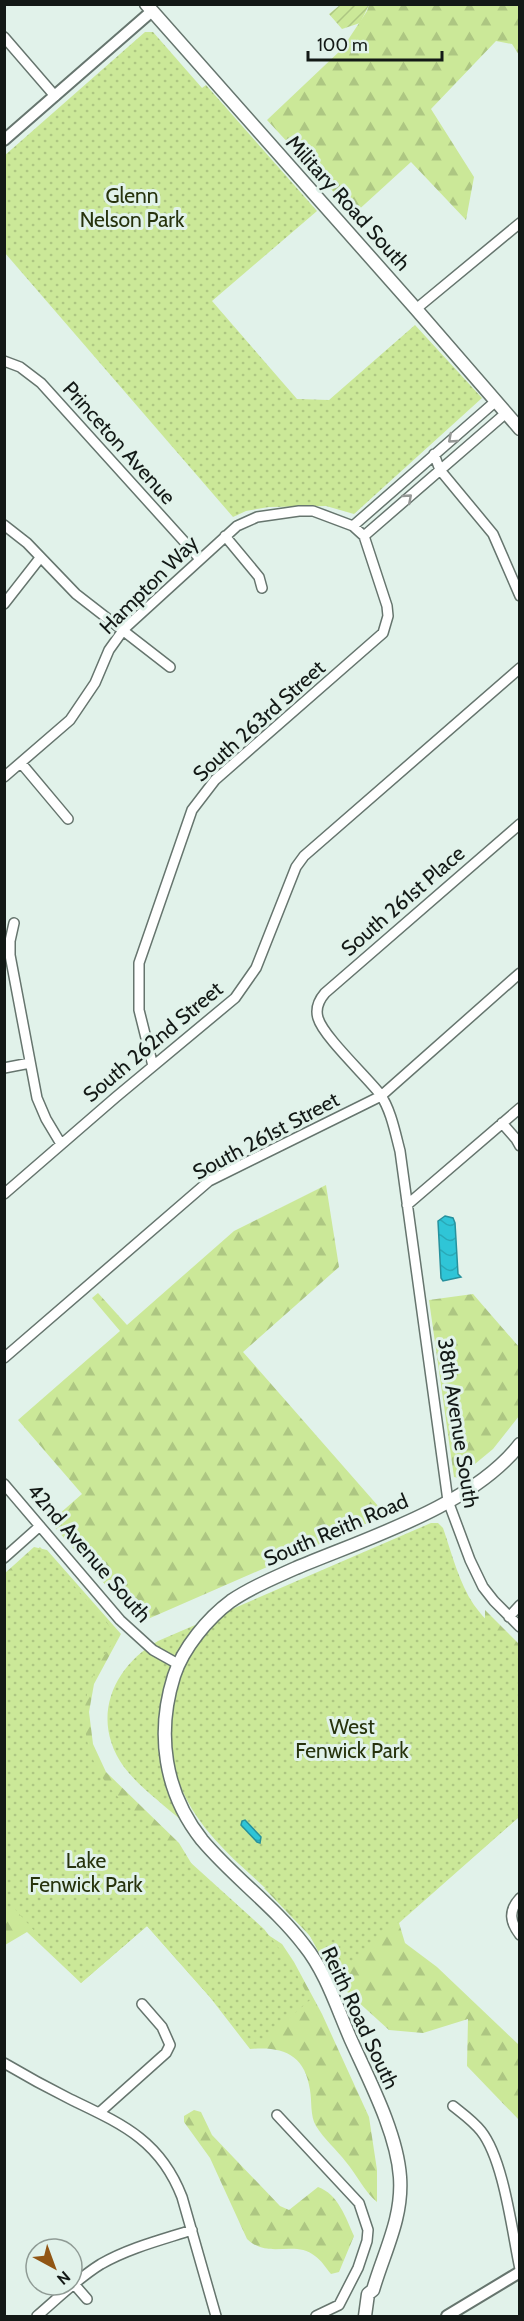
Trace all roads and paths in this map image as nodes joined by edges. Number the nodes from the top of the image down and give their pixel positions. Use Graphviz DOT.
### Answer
graph roads {
  1 [pos="151,8"];
  2 [pos="4,37"];
  3 [pos="55,96"];
  4 [pos="4,140"];
  5 [pos="519,223"];
  6 [pos="416,309"];
  7 [pos="4,361"];
  8 [pos="496,401"];
  9 [pos="506,412"];
  10 [pos="519,429"];
  11 [pos="434,454"];
  12 [pos="440,470"];
  13 [pos="4,525"];
  14 [pos="353,526"];
  15 [pos="225,536"];
  16 [pos="364,536"];
  17 [pos="40,558"];
  18 [pos="200,559"];
  19 [pos="262,588"];
  20 [pos="519,596"];
  21 [pos="4,604"];
  22 [pos="124,629"];
  23 [pos="170,667"];
  24 [pos="519,668"];
  25 [pos="21,763"];
  26 [pos="5,775"];
  27 [pos="68,819"];
  28 [pos="519,824"];
  29 [pos="15,923"];
  30 [pos="519,973"];
  31 [pos="317,1010"];
  32 [pos="30,1063"];
  33 [pos="153,1066"];
  34 [pos="4,1068"];
  35 [pos="381,1096"];
  36 [pos="519,1108"];
  37 [pos="502,1123"];
  38 [pos="61,1144"];
  39 [pos="519,1146"];
  40 [pos="4,1194"];
  41 [pos="407,1205"];
  42 [pos="4,1358"];
  43 [pos="519,1444"];
  44 [pos="4,1484"];
  45 [pos="448,1501"];
  46 [pos="40,1526"];
  47 [pos="4,1558"];
  48 [pos="519,1605"];
  49 [pos="509,1617"];
  50 [pos="519,1627"];
  51 [pos="178,1664"];
  52 [pos="519,1898"];
  53 [pos="519,1935"];
  54 [pos="142,2004"];
  55 [pos="4,2063"];
  56 [pos="453,2106"];
  57 [pos="100,2112"];
  58 [pos="277,2115"];
  59 [pos="192,2230"];
  60 [pos="519,2271"];
  61 [pos="84,2277"];
  62 [pos="373,2290"];
  63 [pos="84,2296"];
  64 [pos="59,2297"];
  65 [pos="87,2299"];
  66 [pos="465,2312"];
  67 [pos="37,2316"];
  68 [pos="216,2316"];
  69 [pos="316,2316"];
  70 [pos="365,2316"];
  71 [pos="372,2316"];
  72 [pos="447,2316"];
  1 -- 3 [label="street"];
  1 -- 6 [label="main road, Military Road South"];
  2 -- 3 [label="street"];
  3 -- 4 [label="street"];
  5 -- 6 [label="street"];
  6 -- 8 [label="main road, Military Road South"];
  7 -- 18 [label="street, Princeton Avenue"];
  8 -- 9 [label="main road, Military Road South"];
  8 -- 11 [label="street, one-way"];
  9 -- 10 [label="main road, Military Road South"];
  9 -- 12 [label="street"];
  11 -- 12 [label="street"];
  11 -- 14 [label="street"];
  16 -- 12 [label="street, one-way"];
  12 -- 20 [label="street"];
  13 -- 17 [label="street"];
  14 -- 15 [label="street, Hampton Way"];
  14 -- 16 [label="street, Hampton Way"];
  15 -- 18 [label="street, Hampton Way"];
  15 -- 19 [label="street"];
  16 -- 33 [label="street, South 263rd Street"];
  17 -- 21 [label="street"];
  17 -- 22 [label="street"];
  18 -- 22 [label="street, Hampton Way"];
  22 -- 23 [label="street"];
  22 -- 25 [label="street, Hampton Way"];
  24 -- 33 [label="street, South 262nd Street"];
  25 -- 26 [label="street, Hampton Way"];
  25 -- 27 [label="street"];
  28 -- 31 [label="street, South 261st Place"];
  29 -- 32 [label="street"];
  30 -- 35 [label="street, South 261st Street"];
  31 -- 35 [label="street, 38th Avenue South"];
  32 -- 34 [label="street"];
  32 -- 38 [label="street"];
  33 -- 38 [label="street, South 262nd Street"];
  35 -- 41 [label="street, 38th Avenue South"];
  35 -- 42 [label="street, South 261st Street"];
  36 -- 37 [label="street"];
  37 -- 39 [label="street"];
  37 -- 41 [label="street"];
  38 -- 40 [label="street, South 262nd Street"];
  41 -- 45 [label="street, 38th Avenue South"];
  43 -- 45 [label="main road, South Reith Road"];
  44 -- 46 [label="street, 42nd Avenue South"];
  45 -- 49 [label="street, 38th Avenue South"];
  45 -- 51 [label="main road, South Reith Road"];
  46 -- 47 [label="street"];
  46 -- 51 [label="street, 42nd Avenue South"];
  48 -- 49 [label="street"];
  49 -- 50 [label="street, 38th Avenue South"];
  51 -- 62 [label="main road, Reith Road South"];
  52 -- 53 [label="street"];
  54 -- 57 [label="street"];
  55 -- 57 [label="street"];
  56 -- 60 [label="street"];
  57 -- 59 [label="street"];
  58 -- 69 [label="street"];
  59 -- 61 [label="street"];
  59 -- 68 [label="street"];
  60 -- 66 [label="street"];
  62 -- 70 [label="main road, Reith Road South"];
  62 -- 71 [label="main road, Reith Road South"];
  63 -- 65 [label="street"];
  64 -- 67 [label="street"];
  66 -- 72 [label="street"];
}
